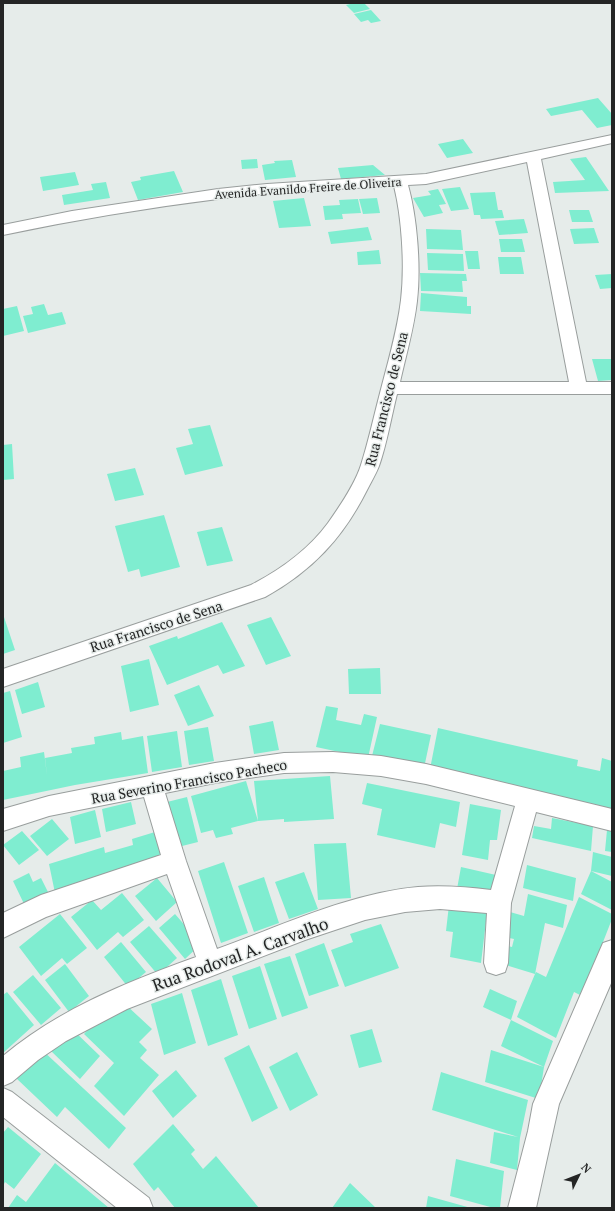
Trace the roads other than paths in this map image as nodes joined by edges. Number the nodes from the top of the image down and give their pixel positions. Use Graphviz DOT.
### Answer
graph roads {
  1 [pos="612,139"];
  2 [pos="533,156"];
  3 [pos="400,181"];
  4 [pos="3,230"];
  5 [pos="390,388"];
  6 [pos="612,388"];
  7 [pos="579,389"];
  8 [pos="3,678"];
  9 [pos="152,786"];
  10 [pos="528,800"];
  11 [pos="3,820"];
  12 [pos="612,820"];
  13 [pos="174,861"];
  14 [pos="498,902"];
  15 [pos="3,926"];
  16 [pos="612,952"];
  17 [pos="210,963"];
  18 [pos="496,963"];
  19 [pos="3,1073"];
  20 [pos="3,1101"];
  21 [pos="139,1208"];
  22 [pos="522,1208"];
  1 -- 2 [label="street, Avenida Evanildo Freire de Oliveira"];
  2 -- 3 [label="street, Avenida Evanildo Freire de Oliveira"];
  2 -- 7 [label="street"];
  3 -- 4 [label="street, Avenida Evanildo Freire de Oliveira"];
  3 -- 5 [label="street, Rua Francisco de Sena"];
  5 -- 7 [label="street"];
  5 -- 8 [label="street, Rua Francisco de Sena"];
  6 -- 7 [label="street"];
  9 -- 10 [label="street, Rua Severino Francisco Pacheco"];
  9 -- 11 [label="street, Rua Severino Francisco Pacheco"];
  9 -- 13 [label="street"];
  10 -- 12 [label="street, Rua Severino Francisco Pacheco"];
  10 -- 14 [label="street"];
  13 -- 15 [label="street"];
  13 -- 17 [label="street"];
  14 -- 17 [label="street, Rua Rodoval A. Carvalho"];
  14 -- 18 [label="street"];
  16 -- 22 [label="street"];
  17 -- 19 [label="street, Rua Rodoval A. Carvalho"];
  20 -- 21 [label="street"];
}
